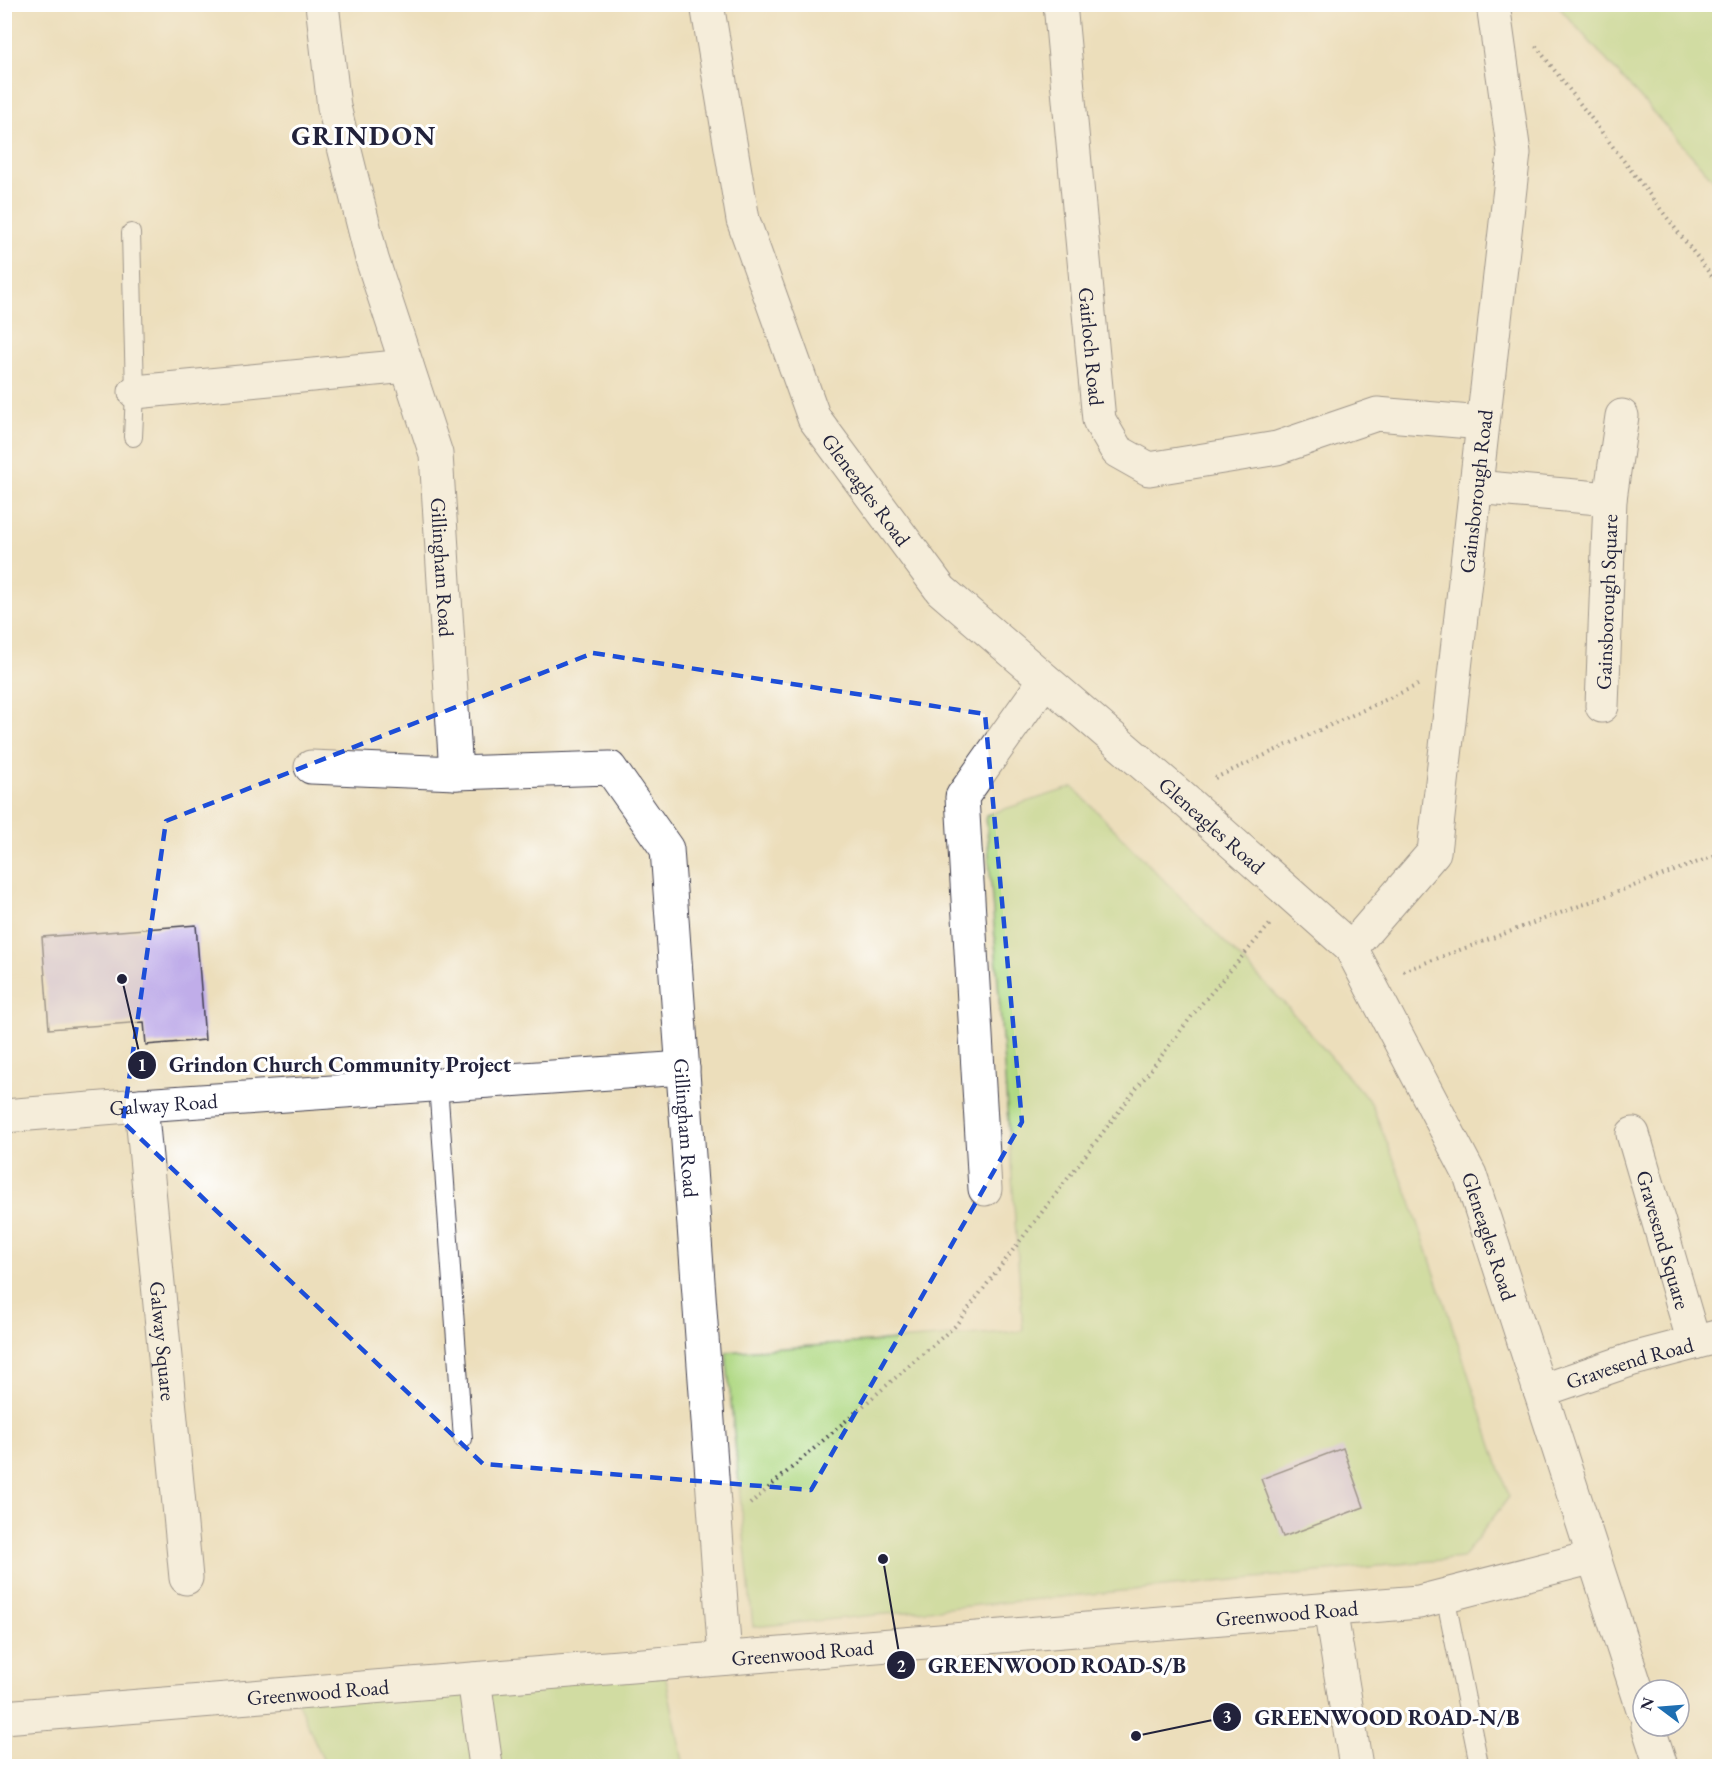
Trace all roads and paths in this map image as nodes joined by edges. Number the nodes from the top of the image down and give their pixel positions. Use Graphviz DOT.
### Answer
graph roads {
  1 [pos="322,4"];
  2 [pos="707,4"];
  3 [pos="1059,4"];
  4 [pos="1493,4"];
  5 [pos="1533,42"];
  6 [pos="130,233"];
  7 [pos="1719,287"];
  8 [pos="407,366"];
  9 [pos="135,392"];
  10 [pos="1622,416"];
  11 [pos="1482,423"];
  12 [pos="133,437"];
  13 [pos="1475,487"];
  14 [pos="1610,499"];
  15 [pos="1455,668"];
  16 [pos="1045,680"];
  17 [pos="1602,706"];
  18 [pos="311,767"];
  19 [pos="456,773"];
  20 [pos="1179,795"];
  21 [pos="1719,854"];
  22 [pos="1294,898"];
  23 [pos="1351,948"];
  24 [pos="1369,984"];
  25 [pos="683,1068"];
  26 [pos="438,1084"];
  27 [pos="141,1105"];
  28 [pos="4,1116"];
  29 [pos="1633,1134"];
  30 [pos="985,1189"];
  31 [pos="1707,1340"];
  32 [pos="1540,1391"];
  33 [pos="463,1439"];
  34 [pos="715,1516"];
  35 [pos="1594,1557"];
  36 [pos="186,1578"];
  37 [pos="1445,1595"];
  38 [pos="1330,1610"];
  39 [pos="725,1658"];
  40 [pos="1633,1678"];
  41 [pos="474,1679"];
  42 [pos="4,1717"];
  43 [pos="1652,1738"];
  44 [pos="1479,1764"];
  45 [pos="486,1767"];
  46 [pos="1356,1767"];
  47 [pos="1661,1767"];
  1 -- 8 [label="street, Gillingham Road"];
  2 -- 16 [label="street, Gleneagles Road"];
  3 -- 11 [label="street, Gairloch Road"];
  4 -- 11 [label="street, Gainsborough Road"];
  5 -- 7 [label="path"];
  6 -- 9 [label="lane"];
  8 -- 9 [label="street"];
  8 -- 19 [label="street, Gillingham Road"];
  9 -- 12 [label="lane"];
  10 -- 14 [label="street, Gainsborough Square"];
  11 -- 13 [label="street, Gainsborough Road"];
  13 -- 14 [label="street, Gainsborough Square"];
  13 -- 15 [label="street, Gainsborough Road"];
  14 -- 17 [label="street, Gainsborough Square"];
  15 -- 20 [label="path"];
  15 -- 23 [label="street, Gainsborough Road"];
  16 -- 20 [label="street, Gleneagles Road"];
  16 -- 30 [label="street"];
  18 -- 19 [label="street, Gillingham Road"];
  19 -- 25 [label="street, Gillingham Road"];
  20 -- 22 [label="street, Gleneagles Road"];
  21 -- 24 [label="path"];
  22 -- 23 [label="street, Gleneagles Road"];
  22 -- 34 [label="path"];
  23 -- 24 [label="street, Gleneagles Road"];
  24 -- 32 [label="street, Gleneagles Road"];
  25 -- 26 [label="street, Galway Road"];
  25 -- 34 [label="street, Gillingham Road"];
  26 -- 27 [label="street, Galway Road"];
  26 -- 33 [label="lane"];
  27 -- 28 [label="street, Galway Road"];
  27 -- 36 [label="street, Galway Square"];
  29 -- 31 [label="street, Gravesend Square"];
  31 -- 32 [label="street, Gravesend Road"];
  32 -- 35 [label="street, Gleneagles Road"];
  34 -- 39 [label="street, Gillingham Road"];
  35 -- 37 [label="street, Greenwood Road"];
  35 -- 40 [label="street, Gleneagles Road"];
  37 -- 38 [label="street, Greenwood Road"];
  37 -- 44 [label="lane"];
  38 -- 39 [label="street, Greenwood Road"];
  38 -- 46 [label="street"];
  39 -- 41 [label="street, Greenwood Road"];
  41 -- 42 [label="street, Greenwood Road"];
  41 -- 45 [label="street"];
  43 -- 47 [label="street"];
}
